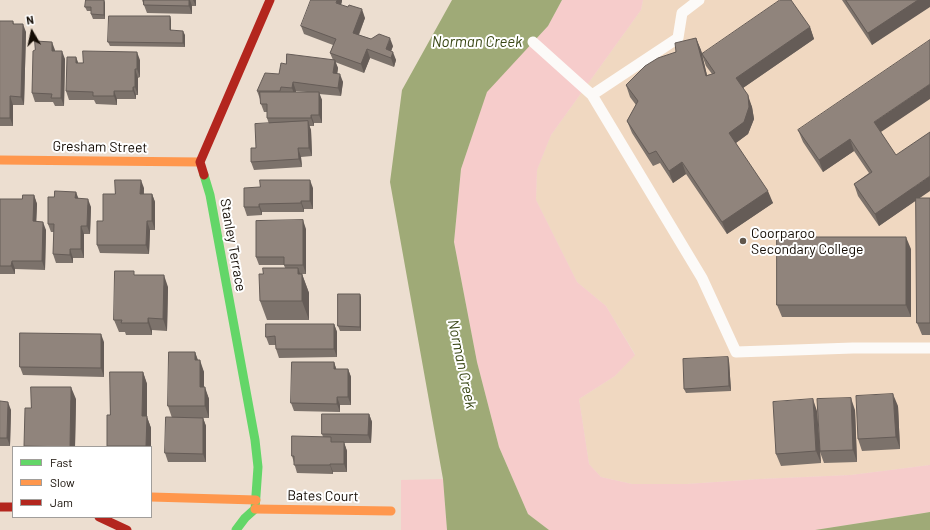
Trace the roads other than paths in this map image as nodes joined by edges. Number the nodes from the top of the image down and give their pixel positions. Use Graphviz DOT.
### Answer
graph roads {
  1 [pos="270,0"];
  2 [pos="699,0"];
  3 [pos="533,42"];
  4 [pos="592,95"];
  5 [pos="0,160"];
  6 [pos="200,162"];
  7 [pos="930,348"];
  8 [pos="152,497"];
  9 [pos="255,504"];
  10 [pos="0,506"];
  11 [pos="12,506"];
  12 [pos="391,511"];
  13 [pos="101,518"];
  14 [pos="127,530"];
  15 [pos="236,530"];
  1 -- 6 [label="street"];
  2 -- 4 [label="lane"];
  3 -- 4 [label="lane"];
  4 -- 7 [label="lane"];
  5 -- 6 [label="street, Gresham Street"];
  6 -- 9 [label="street, Stanley Terrace"];
  8 -- 9 [label="street, Bates Court"];
  9 -- 12 [label="street, Bates Court"];
  9 -- 15 [label="street"];
  10 -- 11 [label="street"];
  13 -- 14 [label="street"];
}
